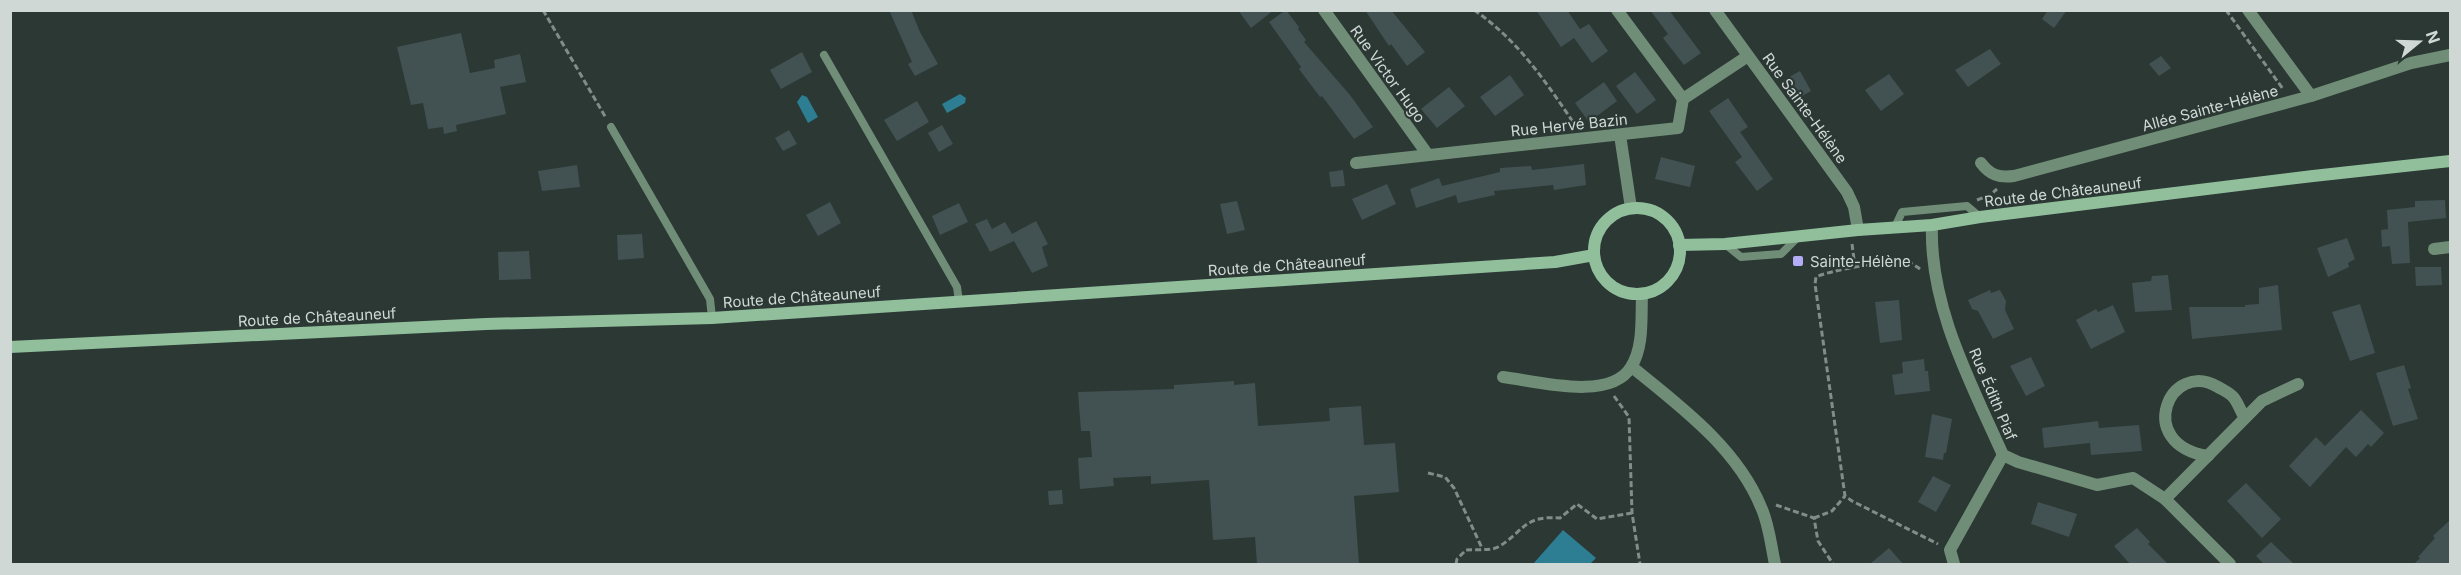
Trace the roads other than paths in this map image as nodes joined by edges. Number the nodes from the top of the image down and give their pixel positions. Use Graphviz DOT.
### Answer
graph roads {
  1 [pos="1324,10"];
  2 [pos="1617,10"];
  3 [pos="1715,10"];
  4 [pos="2248,10"];
  5 [pos="824,55"];
  6 [pos="2451,55"];
  7 [pos="1748,56"];
  8 [pos="2311,96"];
  9 [pos="1683,99"];
  10 [pos="611,127"];
  11 [pos="1620,135"];
  12 [pos="1428,155"];
  13 [pos="2451,161"];
  14 [pos="1356,163"];
  15 [pos="1981,163"];
  16 [pos="1632,208"];
  17 [pos="1980,217"];
  18 [pos="1932,225"];
  19 [pos="1895,227"];
  20 [pos="1858,230"];
  21 [pos="1679,245"];
  22 [pos="2451,247"];
  23 [pos="2434,249"];
  24 [pos="1594,255"];
  25 [pos="1642,294"];
  26 [pos="959,302"];
  27 [pos="712,318"];
  28 [pos="10,347"];
  29 [pos="1632,367"];
  30 [pos="1503,376"];
  31 [pos="2298,384"];
  32 [pos="2245,418"];
  33 [pos="2003,455"];
  34 [pos="2208,456"];
  35 [pos="2166,499"];
  36 [pos="1775,564"];
  37 [pos="1954,564"];
  38 [pos="2230,564"];
  1 -- 12 [label="street, Rue Victor Hugo"];
  2 -- 9 [label="street"];
  3 -- 7 [label="street, Rue Sainte-Hélène"];
  4 -- 8 [label="street"];
  5 -- 26 [label="lane"];
  6 -- 8 [label="street, Allée Sainte-Hélène"];
  7 -- 9 [label="street"];
  7 -- 20 [label="street, Rue Sainte-Hélène"];
  8 -- 15 [label="street, Allée Sainte-Hélène"];
  9 -- 11 [label="street, Rue Hervé Bazin"];
  10 -- 27 [label="lane"];
  11 -- 12 [label="street, Rue Hervé Bazin"];
  11 -- 16 [label="street"];
  12 -- 14 [label="street, Rue Hervé Bazin"];
  13 -- 17 [label="main road, Route de Châteauneuf"];
  16 -- 21 [label="main road"];
  16 -- 24 [label="main road"];
  17 -- 18 [label="main road, Route de Châteauneuf"];
  17 -- 19 [label="lane"];
  18 -- 19 [label="main road, Route de Châteauneuf"];
  18 -- 33 [label="street, Rue Édith Piaf"];
  19 -- 20 [label="main road, Route de Châteauneuf"];
  20 -- 21 [label="main road, Route de Châteauneuf"];
  21 -- 25 [label="main road"];
  22 -- 23 [label="street"];
  24 -- 25 [label="main road"];
  24 -- 26 [label="main road, Route de Châteauneuf"];
  25 -- 29 [label="street"];
  26 -- 27 [label="main road, Route de Châteauneuf"];
  27 -- 28 [label="main road, Route de Châteauneuf"];
  29 -- 30 [label="street"];
  29 -- 36 [label="street"];
  31 -- 32 [label="street"];
  32 -- 34 [label="street"];
  32 -- 34 [label="street"];
  33 -- 35 [label="street, Rue Édith Piaf"];
  33 -- 37 [label="street"];
  34 -- 35 [label="street"];
  35 -- 38 [label="street, Rue Édith Piaf"];
}
